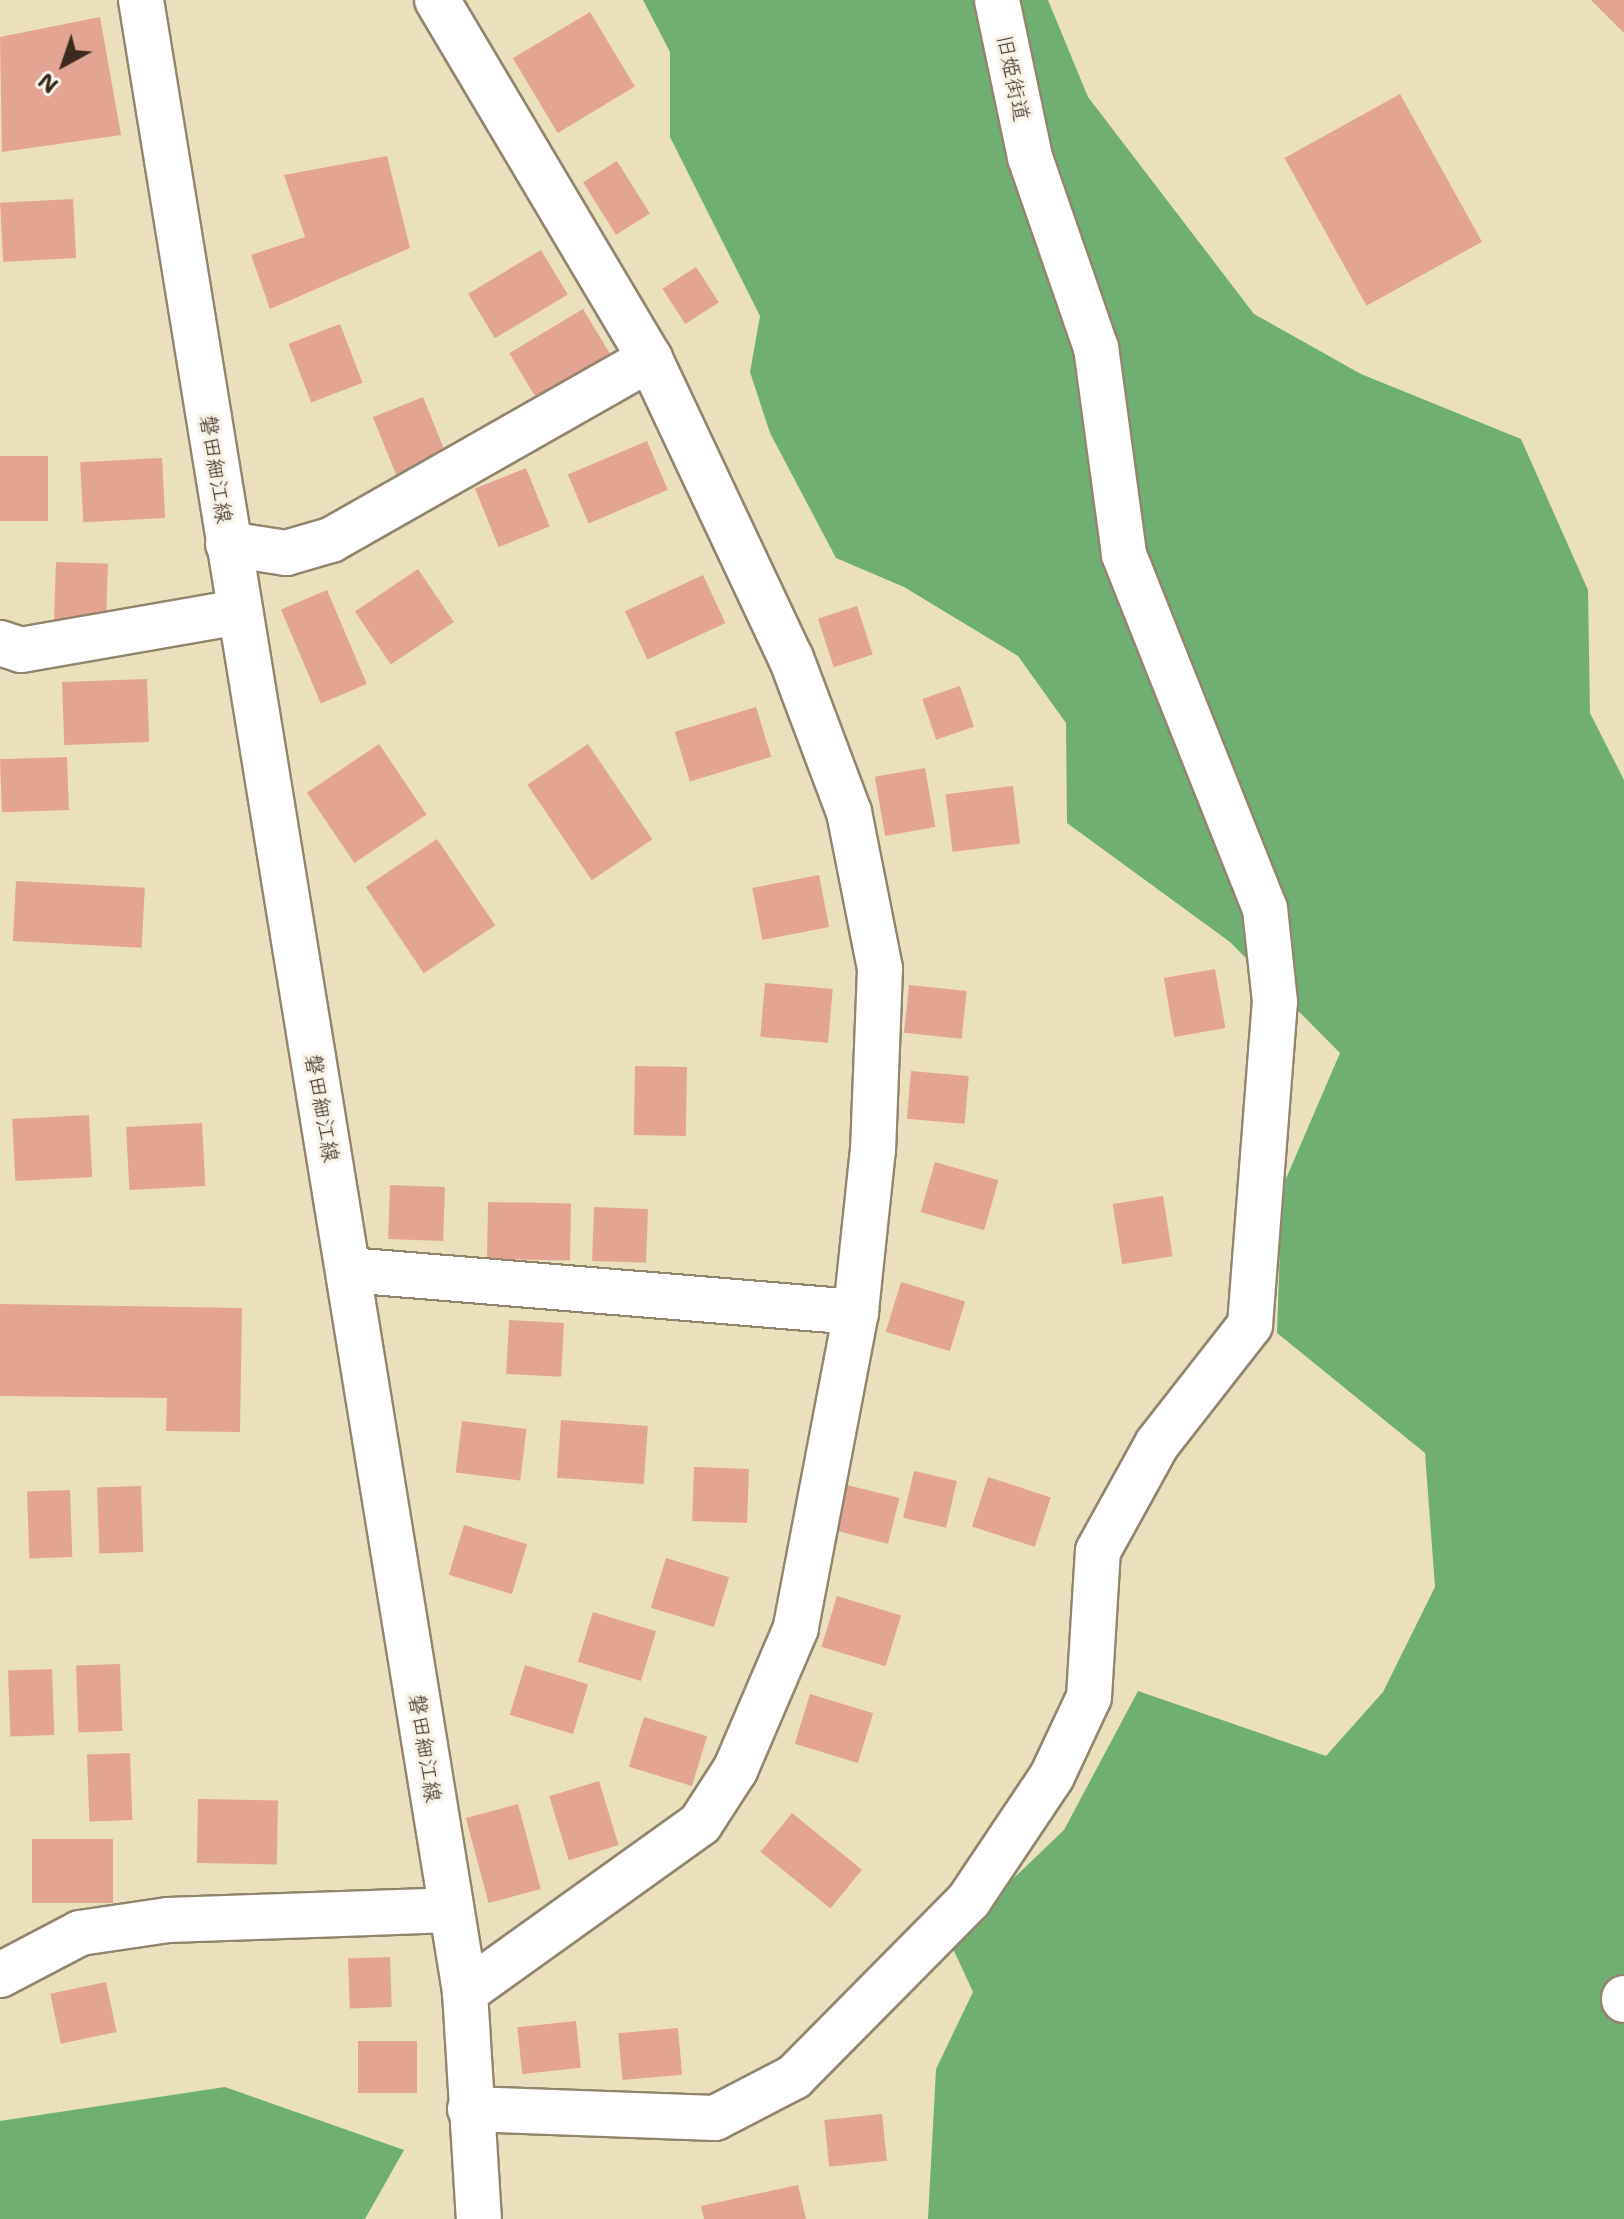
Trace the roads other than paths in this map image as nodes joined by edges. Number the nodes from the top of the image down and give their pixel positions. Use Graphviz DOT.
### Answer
graph roads {
  1 [pos="141,0"];
  2 [pos="437,0"];
  3 [pos="997,0"];
  4 [pos="650,359"];
  5 [pos="228,544"];
  6 [pos="239,612"];
  7 [pos="0,643"];
  8 [pos="349,1270"];
  9 [pos="856,1312"];
  10 [pos="451,1910"];
  11 [pos="0,1975"];
  12 [pos="465,1992"];
  13 [pos="470,2109"];
  14 [pos="479,2219"];
  1 -- 5 [label="street, 磐田細江線"];
  2 -- 4 [label="street"];
  3 -- 13 [label="street, 旧姫街道"];
  4 -- 5 [label="street"];
  4 -- 9 [label="street"];
  5 -- 6 [label="street, 磐田細江線"];
  6 -- 7 [label="street"];
  6 -- 8 [label="street, 磐田細江線"];
  8 -- 9 [label="street"];
  8 -- 10 [label="street, 磐田細江線"];
  9 -- 12 [label="street"];
  10 -- 11 [label="street"];
  10 -- 12 [label="street, 磐田細江線"];
  12 -- 13 [label="street, 磐田細江線"];
  13 -- 14 [label="street, 磐田細江線"];
}
